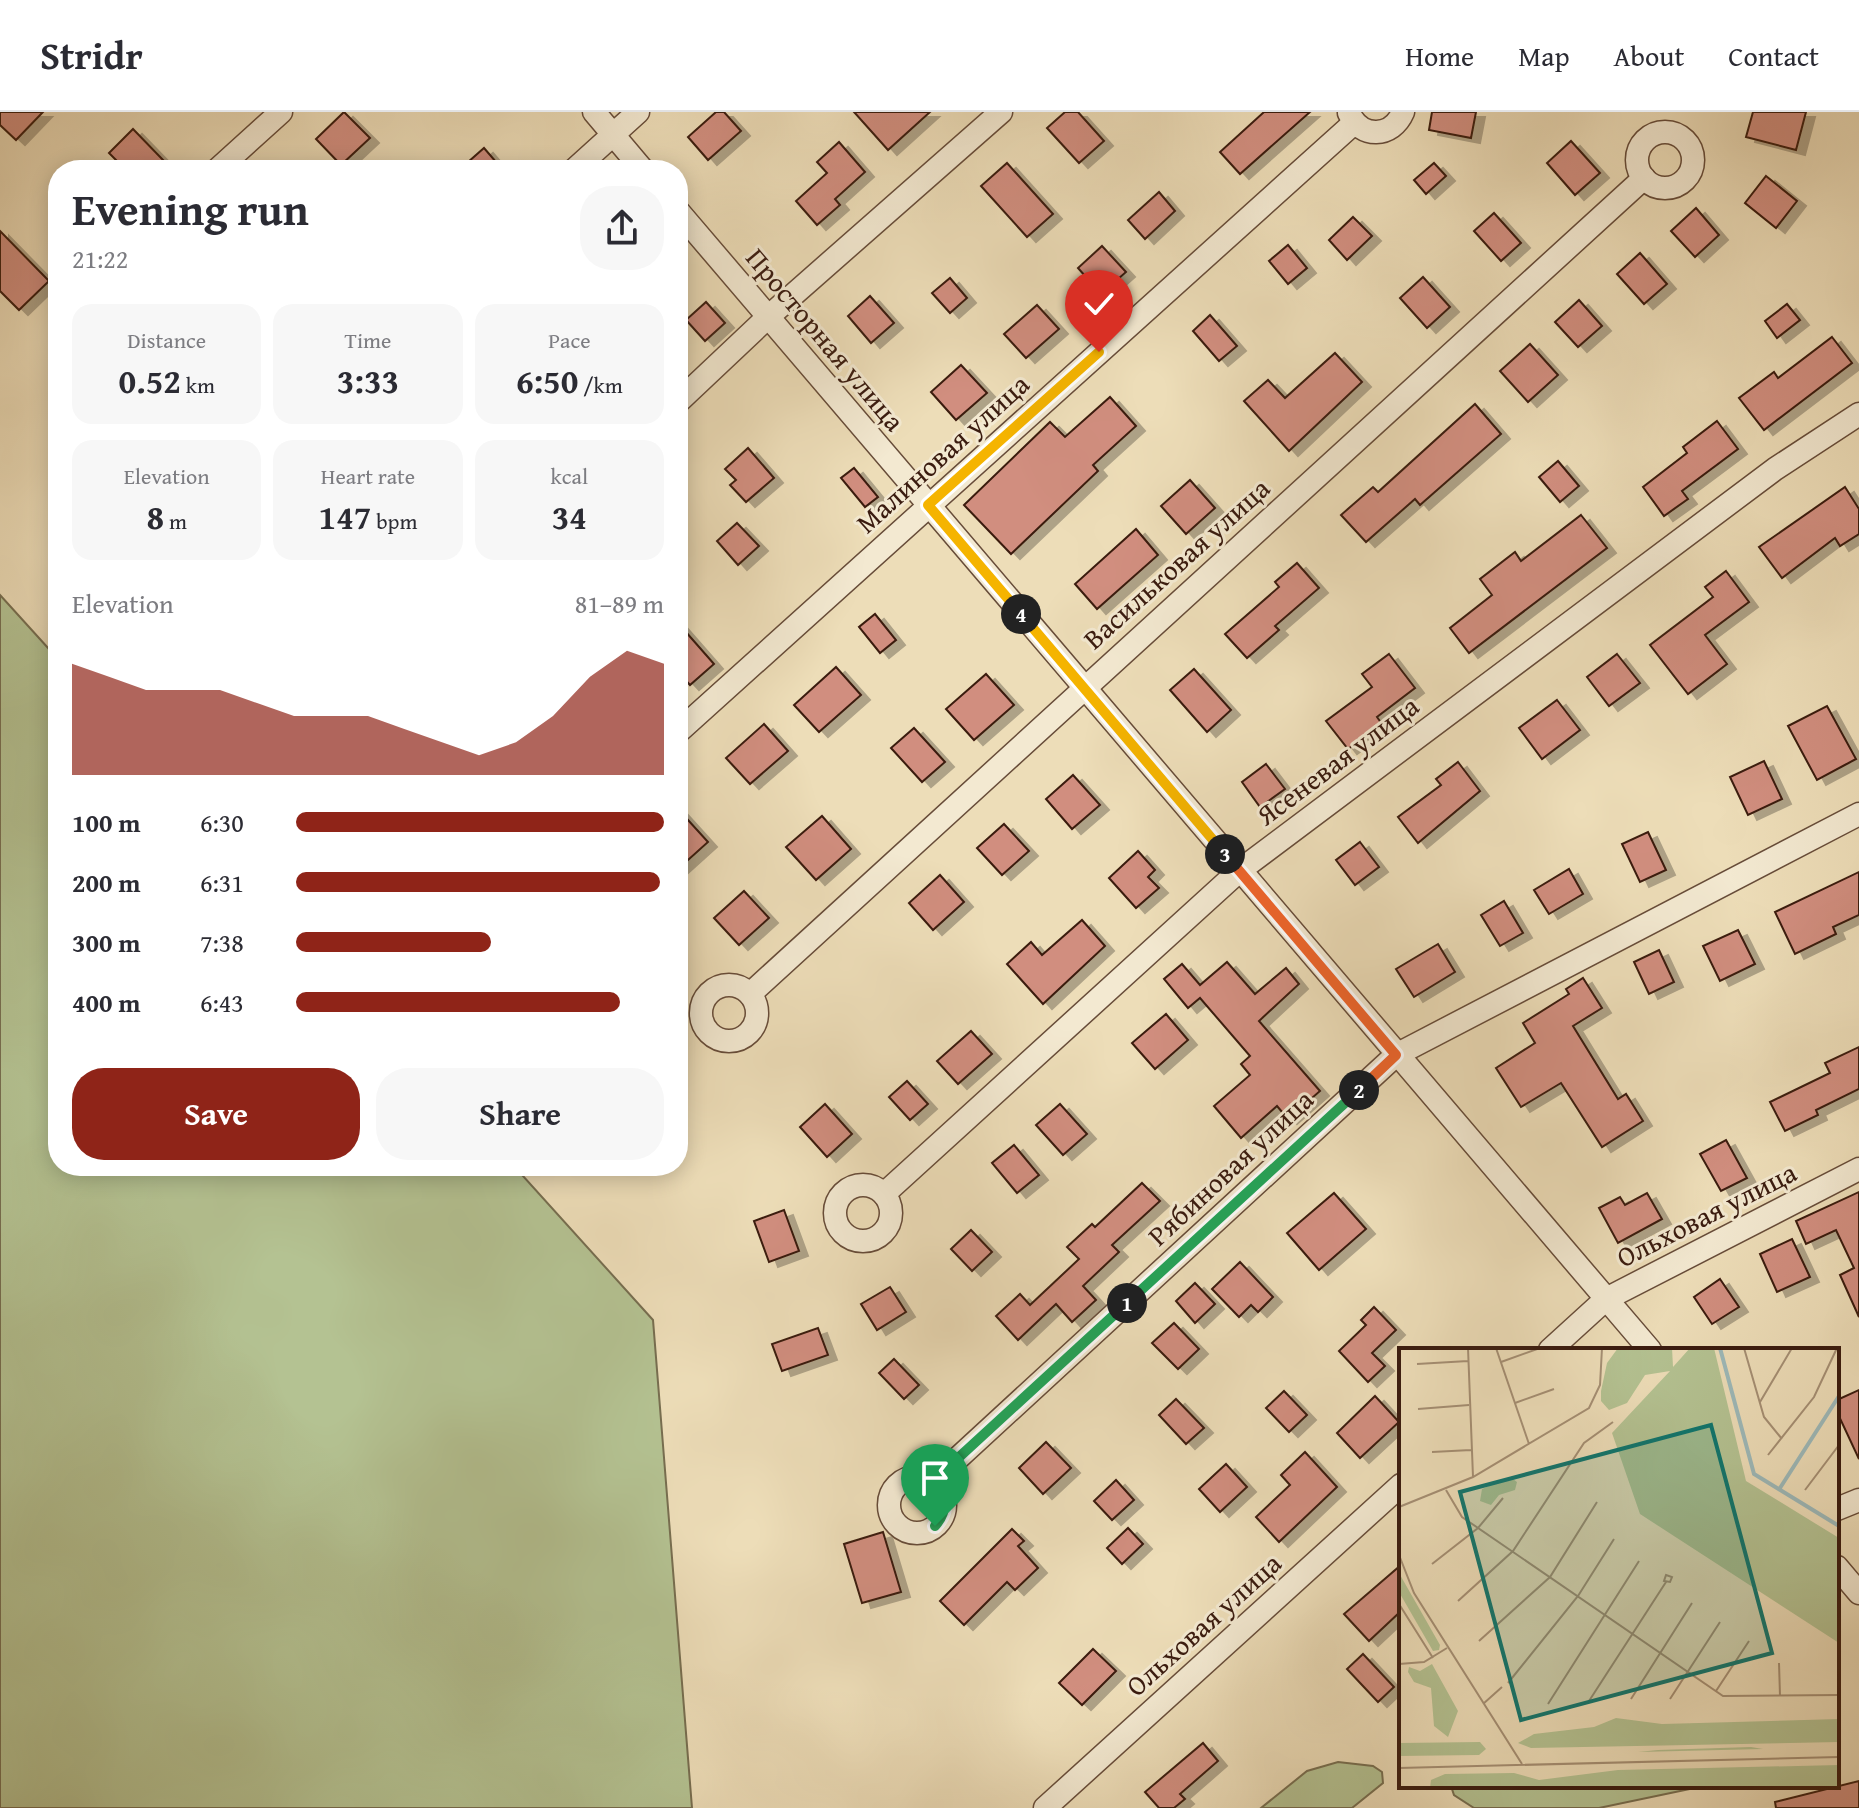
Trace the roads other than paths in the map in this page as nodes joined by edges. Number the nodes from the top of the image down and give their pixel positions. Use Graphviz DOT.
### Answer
graph roads {
  1 [pos="281,112"];
  2 [pos="594,112"];
  3 [pos="638,112"];
  4 [pos="1001,112"];
  5 [pos="1403,112"];
  6 [pos="1352,118"];
  7 [pos="613,134"];
  8 [pos="228,160"];
  9 [pos="585,160"];
  10 [pos="635,160"];
  11 [pos="1644,178"];
  12 [pos="688,223"];
  13 [pos="768,317"];
  14 [pos="688,393"];
  15 [pos="1859,414"];
  16 [pos="928,505"];
  17 [pos="1084,688"];
  18 [pos="688,723"];
  19 [pos="1859,814"];
  20 [pos="1239,871"];
  21 [pos="750,994"];
  22 [pos="1396,1055"];
  23 [pos="1859,1169"];
  24 [pos="884,1194"];
  25 [pos="1606,1299"];
  26 [pos="1552,1348"];
  27 [pos="1648,1348"];
  28 [pos="932,1482"];
  29 [pos="1399,1487"];
  30 [pos="1859,1500"];
  31 [pos="1839,1508"];
  32 [pos="1839,1569"];
  33 [pos="1859,1593"];
  34 [pos="1045,1808"];
  1 -- 8 [label="street"];
  2 -- 7 [label="street"];
  3 -- 7 [label="street"];
  4 -- 13 [label="street"];
  5 -- 6 [label="street"];
  6 -- 16 [label="street, Малиновая улица"];
  7 -- 9 [label="street"];
  7 -- 10 [label="street"];
  11 -- 17 [label="street, Васильковая улица"];
  12 -- 13 [label="street, Просторная улица"];
  13 -- 14 [label="street"];
  13 -- 16 [label="street, Просторная улица"];
  15 -- 20 [label="street, Ясеневая улица"];
  16 -- 17 [label="street, Просторная улица"];
  16 -- 18 [label="street, Малиновая улица"];
  17 -- 20 [label="street, Просторная улица"];
  17 -- 21 [label="street, Васильковая улица"];
  19 -- 22 [label="street, Рябиновая улица"];
  20 -- 22 [label="street, Просторная улица"];
  20 -- 24 [label="street, Ясеневая улица"];
  22 -- 25 [label="street, Просторная улица"];
  22 -- 28 [label="street, Рябиновая улица"];
  23 -- 25 [label="street, Ольховая улица"];
  25 -- 26 [label="street, Ольховая улица"];
  25 -- 27 [label="street, Просторная улица"];
  29 -- 34 [label="street, Ольховая улица"];
  30 -- 31 [label="street"];
  32 -- 33 [label="street"];
}
